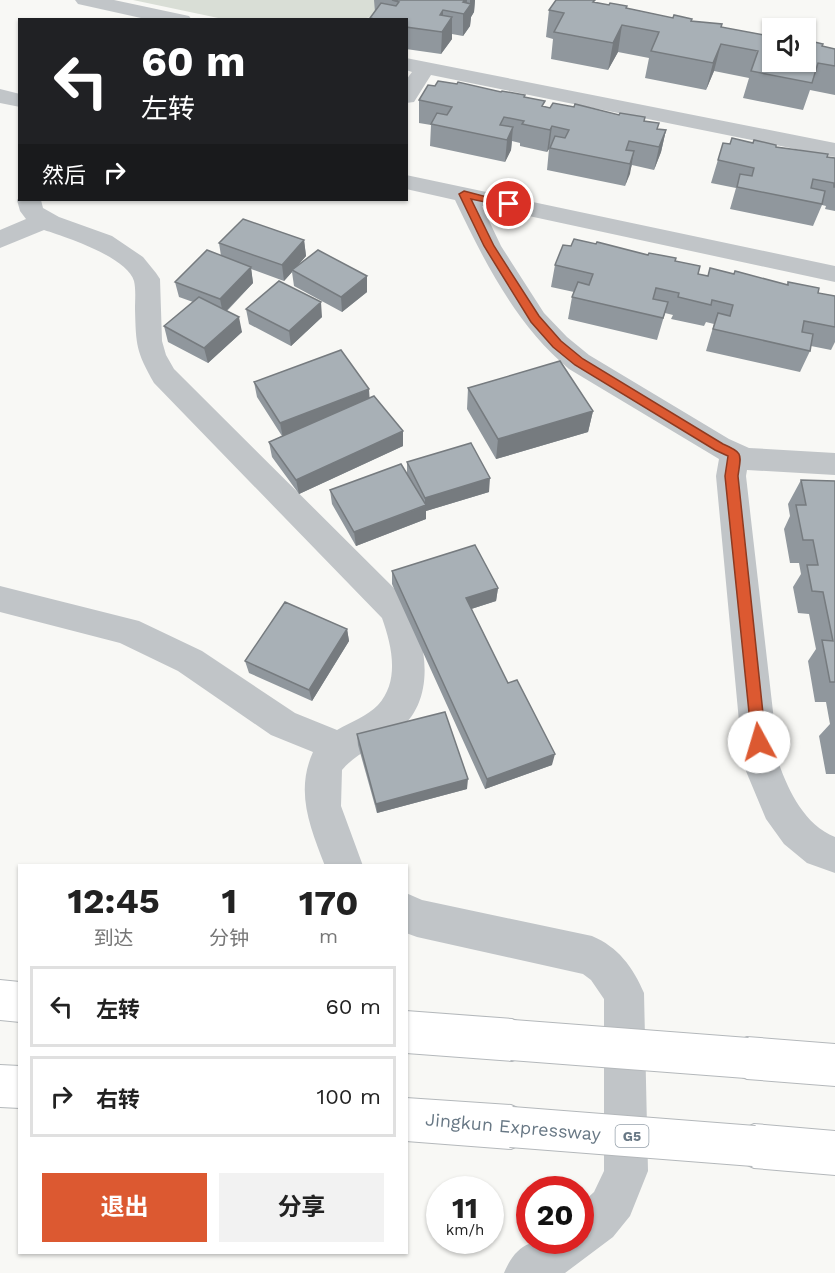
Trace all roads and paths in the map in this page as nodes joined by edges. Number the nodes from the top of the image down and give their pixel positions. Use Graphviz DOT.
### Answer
graph roads {
  1 [pos="85,0"];
  2 [pos="172,18"];
  3 [pos="416,66"];
  4 [pos="408,91"];
  5 [pos="0,96"];
  6 [pos="18,100"];
  7 [pos="835,150"];
  8 [pos="408,182"];
  9 [pos="464,194"];
  10 [pos="37,210"];
  11 [pos="0,240"];
  12 [pos="835,274"];
  13 [pos="735,454"];
  14 [pos="835,464"];
  15 [pos="0,599"];
  16 [pos="340,747"];
  17 [pos="835,855"];
  18 [pos="343,864"];
  19 [pos="408,913"];
  20 [pos="0,1000"];
  21 [pos="18,1002"];
  22 [pos="408,1032"];
  23 [pos="835,1065"];
  24 [pos="0,1086"];
  25 [pos="18,1087"];
  26 [pos="408,1119"];
  27 [pos="835,1153"];
  28 [pos="594,1225"];
  29 [pos="553,1254"];
  30 [pos="527,1273"];
  1 -- 2 [label="street"];
  3 -- 4 [label="street"];
  3 -- 7 [label="street"];
  5 -- 6 [label="street"];
  8 -- 9 [label="street"];
  9 -- 12 [label="street"];
  9 -- 13 [label="street"];
  10 -- 11 [label="street"];
  10 -- 16 [label="street"];
  13 -- 14 [label="street"];
  13 -- 17 [label="street"];
  15 -- 16 [label="street"];
  16 -- 18 [label="street"];
  19 -- 28 [label="street"];
  20 -- 21 [label="highway"];
  22 -- 23 [label="highway, bridge"];
  24 -- 25 [label="highway"];
  26 -- 27 [label="highway, Jingkun Expressway / G5, bridge"];
  29 -- 30 [label="street"];
}
